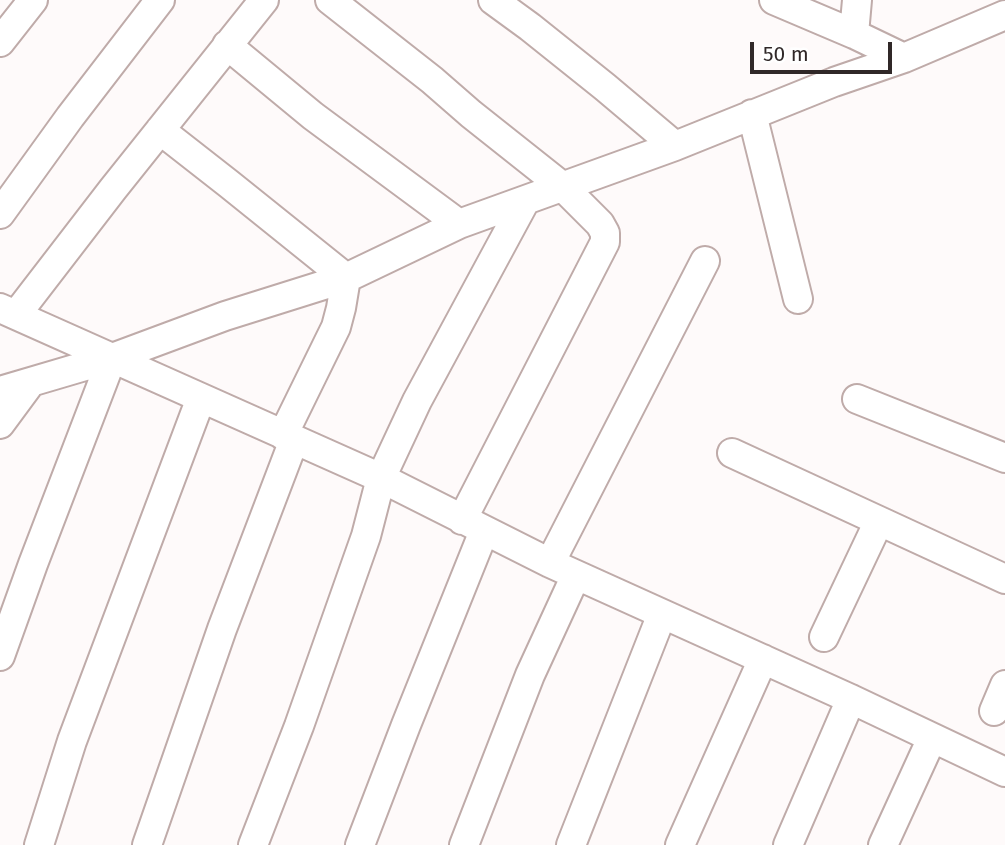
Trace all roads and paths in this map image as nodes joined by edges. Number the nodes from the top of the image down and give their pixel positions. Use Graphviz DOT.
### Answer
graph roads {
  1 [pos="33,0"];
  2 [pos="160,0"];
  3 [pos="264,0"];
  4 [pos="330,0"];
  5 [pos="493,0"];
  6 [pos="858,0"];
  7 [pos="779,1"];
  8 [pos="1005,15"];
  9 [pos="854,34"];
  10 [pos="0,42"];
  11 [pos="228,45"];
  12 [pos="904,58"];
  13 [pos="752,114"];
  14 [pos="160,130"];
  15 [pos="675,146"];
  16 [pos="563,187"];
  17 [pos="525,201"];
  18 [pos="0,215"];
  19 [pos="459,224"];
  20 [pos="705,261"];
  21 [pos="346,278"];
  22 [pos="798,299"];
  23 [pos="8,311"];
  24 [pos="112,358"];
  25 [pos="31,382"];
  26 [pos="0,391"];
  27 [pos="201,398"];
  28 [pos="857,399"];
  29 [pos="0,424"];
  30 [pos="289,438"];
  31 [pos="732,453"];
  32 [pos="1005,458"];
  33 [pos="381,478"];
  34 [pos="879,521"];
  35 [pos="473,525"];
  36 [pos="550,563"];
  37 [pos="576,575"];
  38 [pos="1005,579"];
  39 [pos="663,614"];
  40 [pos="824,637"];
  41 [pos="0,656"];
  42 [pos="763,659"];
  43 [pos="1005,685"];
  44 [pos="851,699"];
  45 [pos="994,710"];
  46 [pos="932,738"];
  47 [pos="1005,772"];
  48 [pos="38,845"];
  49 [pos="147,845"];
  50 [pos="253,845"];
  51 [pos="360,845"];
  52 [pos="464,845"];
  53 [pos="571,845"];
  54 [pos="680,845"];
  55 [pos="788,845"];
  56 [pos="883,845"];
  1 -- 10 [label="street"];
  2 -- 18 [label="street"];
  3 -- 11 [label="street"];
  4 -- 16 [label="street"];
  5 -- 15 [label="street"];
  6 -- 9 [label="street"];
  7 -- 9 [label="street"];
  8 -- 12 [label="street"];
  9 -- 12 [label="street"];
  11 -- 14 [label="street"];
  11 -- 19 [label="street"];
  12 -- 13 [label="street"];
  13 -- 15 [label="street"];
  13 -- 22 [label="street"];
  14 -- 21 [label="street"];
  14 -- 23 [label="street"];
  15 -- 16 [label="street"];
  16 -- 17 [label="street"];
  16 -- 35 [label="street"];
  17 -- 19 [label="street"];
  17 -- 33 [label="street"];
  19 -- 21 [label="street"];
  20 -- 36 [label="street"];
  21 -- 24 [label="street"];
  21 -- 30 [label="street"];
  23 -- 24 [label="street"];
  24 -- 25 [label="street"];
  24 -- 27 [label="street"];
  24 -- 41 [label="street"];
  25 -- 26 [label="street"];
  25 -- 29 [label="street"];
  27 -- 30 [label="street"];
  27 -- 48 [label="street"];
  28 -- 32 [label="street"];
  30 -- 33 [label="street"];
  30 -- 49 [label="street"];
  31 -- 34 [label="street"];
  33 -- 35 [label="street"];
  33 -- 50 [label="street"];
  34 -- 38 [label="street"];
  34 -- 40 [label="street"];
  35 -- 36 [label="street"];
  35 -- 51 [label="street"];
  36 -- 37 [label="street"];
  37 -- 39 [label="street"];
  37 -- 52 [label="street"];
  39 -- 42 [label="street"];
  39 -- 53 [label="street"];
  42 -- 44 [label="street"];
  42 -- 54 [label="street"];
  43 -- 45 [label="street"];
  44 -- 46 [label="street"];
  44 -- 55 [label="street"];
  46 -- 47 [label="street"];
  46 -- 56 [label="street"];
}
